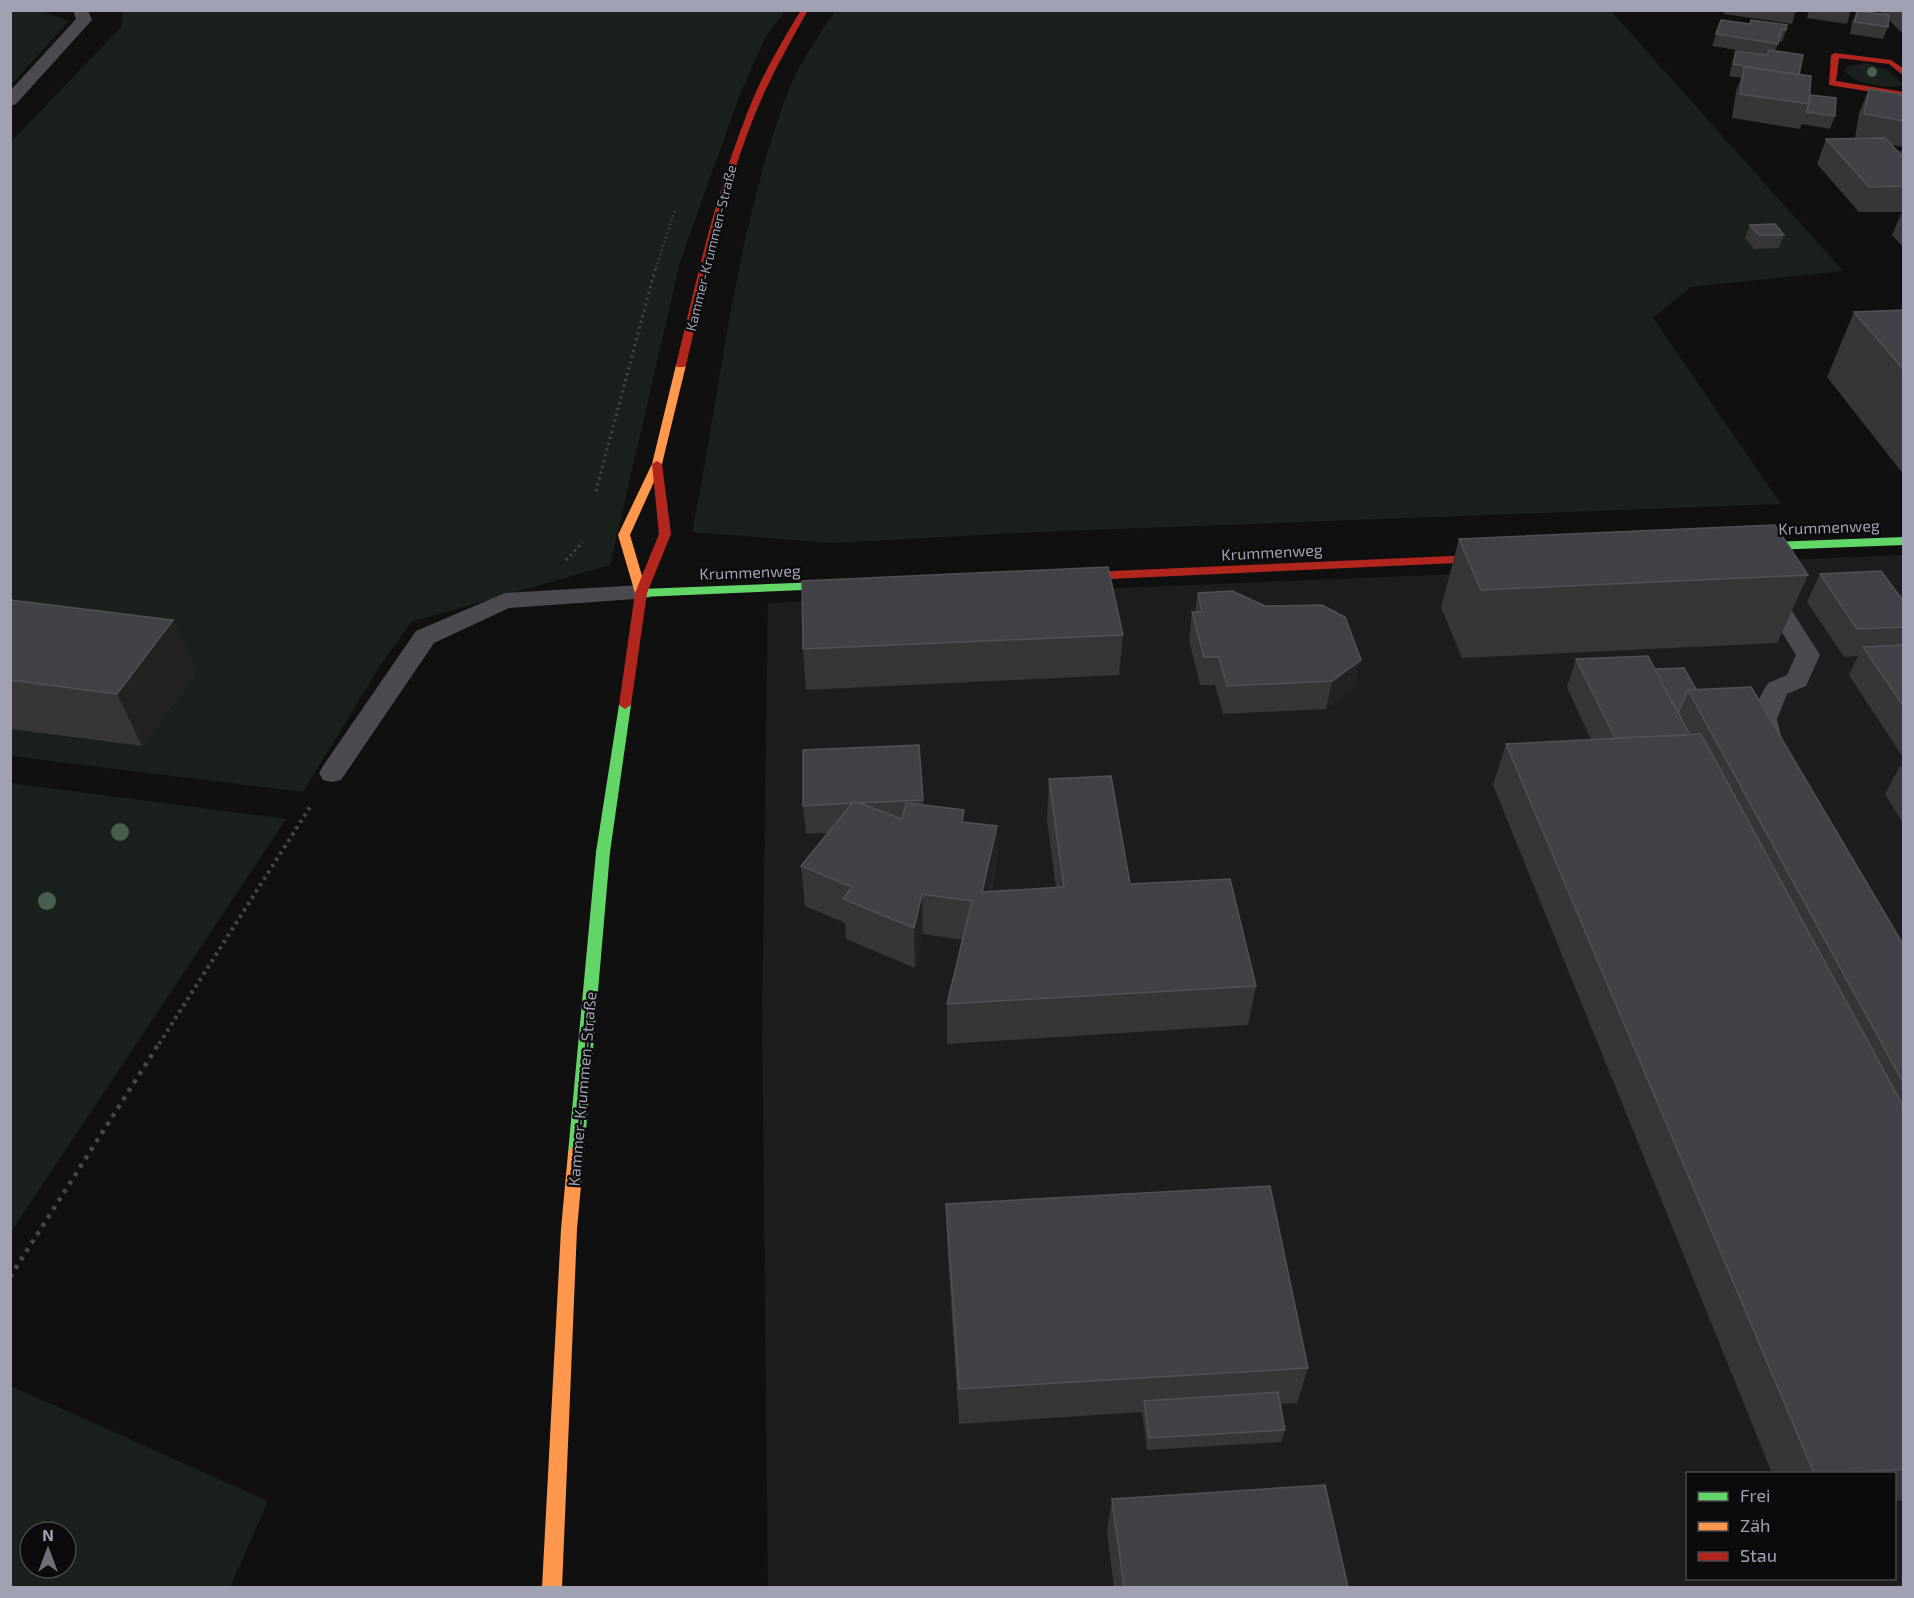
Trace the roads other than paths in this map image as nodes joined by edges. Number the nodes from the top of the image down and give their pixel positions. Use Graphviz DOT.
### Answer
graph roads {
  1 [pos="80,10"];
  2 [pos="806,10"];
  3 [pos="1904,74"];
  4 [pos="1904,95"];
  5 [pos="10,101"];
  6 [pos="657,464"];
  7 [pos="1904,541"];
  8 [pos="1736,548"];
  9 [pos="1515,558"];
  10 [pos="1046,578"];
  11 [pos="864,585"];
  12 [pos="641,592"];
  13 [pos="332,773"];
  14 [pos="1783,774"];
  15 [pos="552,1587"];
  1 -- 5 [label="lane"];
  2 -- 6 [label="street, Kammer-Krummen-Straße"];
  3 -- 4 [label="street"];
  6 -- 12 [label="street, Kammer-Krummen-Straße"];
  6 -- 12 [label="street, Kammer-Krummen-Straße"];
  7 -- 8 [label="street, Krummenweg"];
  8 -- 14 [label="lane"];
  9 -- 10 [label="street, Krummenweg"];
  11 -- 12 [label="street, Krummenweg"];
  12 -- 13 [label="lane"];
  12 -- 15 [label="street, Kammer-Krummen-Straße"];
}
